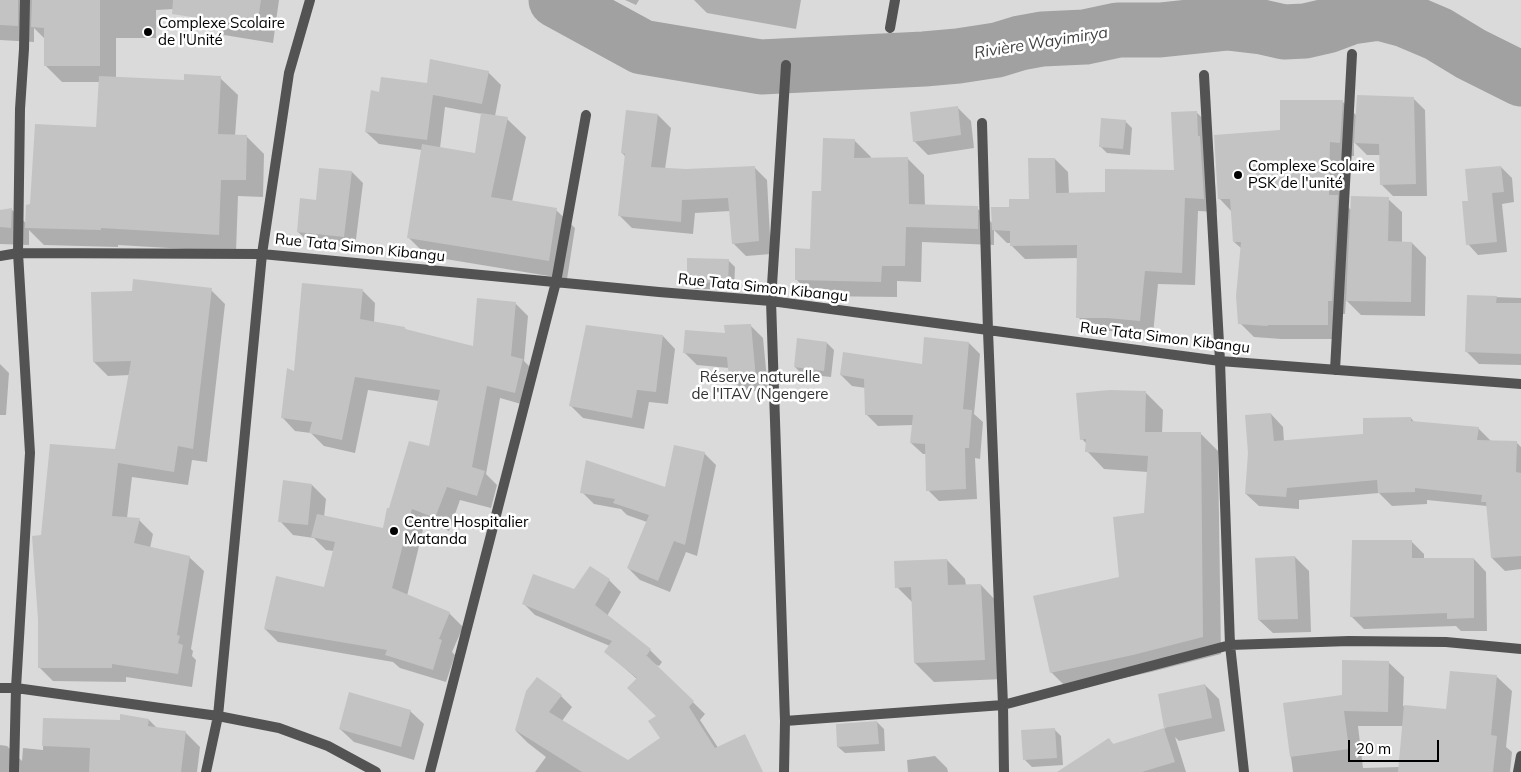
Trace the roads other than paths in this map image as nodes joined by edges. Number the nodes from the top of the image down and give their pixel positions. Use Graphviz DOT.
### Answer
graph roads {
  1 [pos="25,0"];
  2 [pos="310,0"];
  3 [pos="895,0"];
  4 [pos="890,28"];
  5 [pos="1352,54"];
  6 [pos="786,65"];
  7 [pos="1204,75"];
  8 [pos="586,115"];
  9 [pos="982,123"];
  10 [pos="18,253"];
  11 [pos="262,254"];
  12 [pos="0,256"];
  13 [pos="556,282"];
  14 [pos="771,301"];
  15 [pos="988,331"];
  16 [pos="1220,362"];
  17 [pos="1334,370"];
  18 [pos="1521,384"];
  19 [pos="1230,645"];
  20 [pos="1521,649"];
  21 [pos="0,688"];
  22 [pos="16,688"];
  23 [pos="1003,704"];
  24 [pos="218,716"];
  25 [pos="785,720"];
  26 [pos="1521,756"];
  27 [pos="14,772"];
  28 [pos="206,772"];
  29 [pos="376,772"];
  30 [pos="430,772"];
  31 [pos="784,772"];
  32 [pos="1004,772"];
  33 [pos="1244,772"];
  34 [pos="1518,772"];
  1 -- 10 [label="street"];
  2 -- 11 [label="street"];
  3 -- 4 [label="street"];
  5 -- 17 [label="street"];
  6 -- 14 [label="street"];
  7 -- 16 [label="street"];
  8 -- 13 [label="street"];
  9 -- 15 [label="street"];
  10 -- 11 [label="street, Rue Tata Simon Kibangu"];
  10 -- 12 [label="street, Rue Tata Simon Kibangu"];
  10 -- 22 [label="street"];
  11 -- 13 [label="street, Rue Tata Simon Kibangu"];
  11 -- 24 [label="street"];
  13 -- 14 [label="street, Rue Tata Simon Kibangu"];
  13 -- 30 [label="street"];
  14 -- 15 [label="street, Rue Tata Simon Kibangu"];
  14 -- 25 [label="street"];
  15 -- 16 [label="street, Rue Tata Simon Kibangu"];
  15 -- 23 [label="street"];
  16 -- 17 [label="street, Rue Tata Simon Kibangu"];
  16 -- 19 [label="street"];
  17 -- 18 [label="street, Rue Tata Simon Kibangu"];
  19 -- 20 [label="street"];
  19 -- 23 [label="street"];
  19 -- 33 [label="street"];
  21 -- 22 [label="street"];
  22 -- 24 [label="street"];
  22 -- 27 [label="street"];
  23 -- 25 [label="street"];
  23 -- 32 [label="street"];
  24 -- 28 [label="street"];
  24 -- 29 [label="street"];
  25 -- 31 [label="street"];
  26 -- 34 [label="street"];
}
